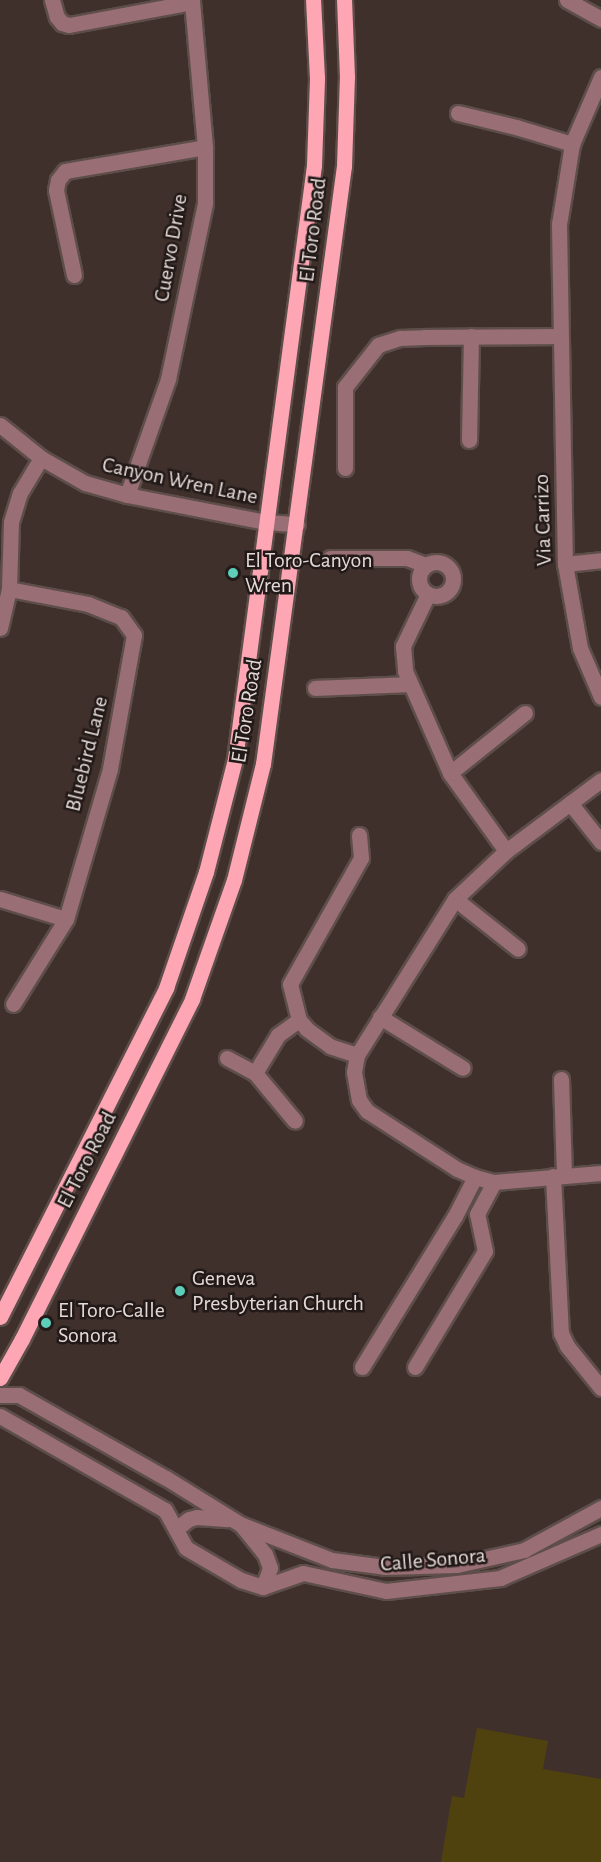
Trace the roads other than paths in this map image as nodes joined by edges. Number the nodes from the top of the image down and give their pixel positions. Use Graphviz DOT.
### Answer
graph roads {
  1 [pos="52,0"];
  2 [pos="314,0"];
  3 [pos="344,0"];
  4 [pos="567,0"];
  5 [pos="192,1"];
  6 [pos="601,19"];
  7 [pos="601,77"];
  8 [pos="458,113"];
  9 [pos="572,144"];
  10 [pos="205,147"];
  11 [pos="74,275"];
  12 [pos="471,336"];
  13 [pos="560,336"];
  14 [pos="0,425"];
  15 [pos="469,440"];
  16 [pos="41,458"];
  17 [pos="345,468"];
  18 [pos="127,495"];
  19 [pos="266,522"];
  20 [pos="297,524"];
  21 [pos="330,558"];
  22 [pos="601,560"];
  23 [pos="565,564"];
  24 [pos="425,566"];
  25 [pos="9,589"];
  26 [pos="428,594"];
  27 [pos="0,628"];
  28 [pos="410,684"];
  29 [pos="315,688"];
  30 [pos="601,697"];
  31 [pos="525,713"];
  32 [pos="450,773"];
  33 [pos="601,780"];
  34 [pos="570,803"];
  35 [pos="359,835"];
  36 [pos="601,842"];
  37 [pos="506,851"];
  38 [pos="0,899"];
  39 [pos="455,899"];
  40 [pos="66,919"];
  41 [pos="518,949"];
  42 [pos="13,1004"];
  43 [pos="380,1017"];
  44 [pos="299,1020"];
  45 [pos="357,1055"];
  46 [pos="227,1058"];
  47 [pos="463,1068"];
  48 [pos="255,1073"];
  49 [pos="561,1079"];
  50 [pos="295,1121"];
  51 [pos="601,1173"];
  52 [pos="558,1175"];
  53 [pos="475,1177"];
  54 [pos="494,1182"];
  55 [pos="455,1216"];
  56 [pos="479,1227"];
  57 [pos="0,1317"];
  58 [pos="362,1367"];
  59 [pos="415,1367"];
  60 [pos="0,1378"];
  61 [pos="601,1388"];
  62 [pos="0,1395"];
  63 [pos="0,1416"];
  64 [pos="601,1508"];
  65 [pos="236,1521"];
  66 [pos="176,1529"];
  67 [pos="601,1534"];
  68 [pos="263,1587"];
  1 -- 5 [label="street"];
  2 -- 19 [label="main road, El Toro Road"];
  3 -- 20 [label="main road, El Toro Road"];
  4 -- 6 [label="street"];
  5 -- 10 [label="street, Cuervo Drive"];
  7 -- 9 [label="street, Via Carrizo"];
  8 -- 9 [label="street"];
  9 -- 13 [label="street, Via Carrizo"];
  10 -- 11 [label="street"];
  10 -- 18 [label="street, Cuervo Drive"];
  12 -- 13 [label="street"];
  12 -- 15 [label="street"];
  12 -- 17 [label="street"];
  13 -- 23 [label="street, Via Carrizo"];
  14 -- 16 [label="street, Canyon Wren Lane"];
  16 -- 18 [label="street, Canyon Wren Lane"];
  16 -- 25 [label="street"];
  18 -- 19 [label="street, Canyon Wren Lane"];
  19 -- 20 [label="street, Canyon Wren Lane"];
  19 -- 57 [label="main road, El Toro Road"];
  20 -- 60 [label="main road, El Toro Road"];
  21 -- 24 [label="street"];
  22 -- 23 [label="street"];
  23 -- 30 [label="street, Via Carrizo"];
  24 -- 26 [label="street"];
  24 -- 26 [label="street"];
  25 -- 27 [label="street"];
  25 -- 40 [label="street, Bluebird Lane"];
  26 -- 28 [label="street"];
  28 -- 29 [label="street"];
  28 -- 32 [label="street"];
  31 -- 32 [label="street"];
  32 -- 37 [label="street"];
  33 -- 34 [label="street"];
  34 -- 36 [label="street"];
  34 -- 37 [label="street"];
  35 -- 44 [label="street"];
  37 -- 39 [label="street"];
  38 -- 40 [label="street"];
  39 -- 41 [label="street"];
  39 -- 43 [label="street"];
  40 -- 42 [label="street, Bluebird Lane"];
  43 -- 45 [label="street"];
  43 -- 47 [label="street"];
  44 -- 45 [label="street"];
  44 -- 48 [label="street"];
  45 -- 53 [label="street"];
  46 -- 48 [label="street"];
  48 -- 50 [label="street"];
  49 -- 52 [label="street"];
  51 -- 52 [label="street"];
  52 -- 54 [label="street"];
  52 -- 61 [label="street"];
  53 -- 54 [label="street"];
  53 -- 55 [label="street"];
  54 -- 56 [label="street"];
  55 -- 56 [label="street"];
  55 -- 58 [label="street"];
  56 -- 59 [label="street"];
  62 -- 65 [label="street, Calle Sonora"];
  63 -- 66 [label="street"];
  64 -- 65 [label="street, Calle Sonora"];
  65 -- 66 [label="street, Calle Sonora"];
  65 -- 68 [label="street, Calle Sonora"];
  66 -- 68 [label="street"];
  67 -- 68 [label="street, Calle Sonora"];
}
